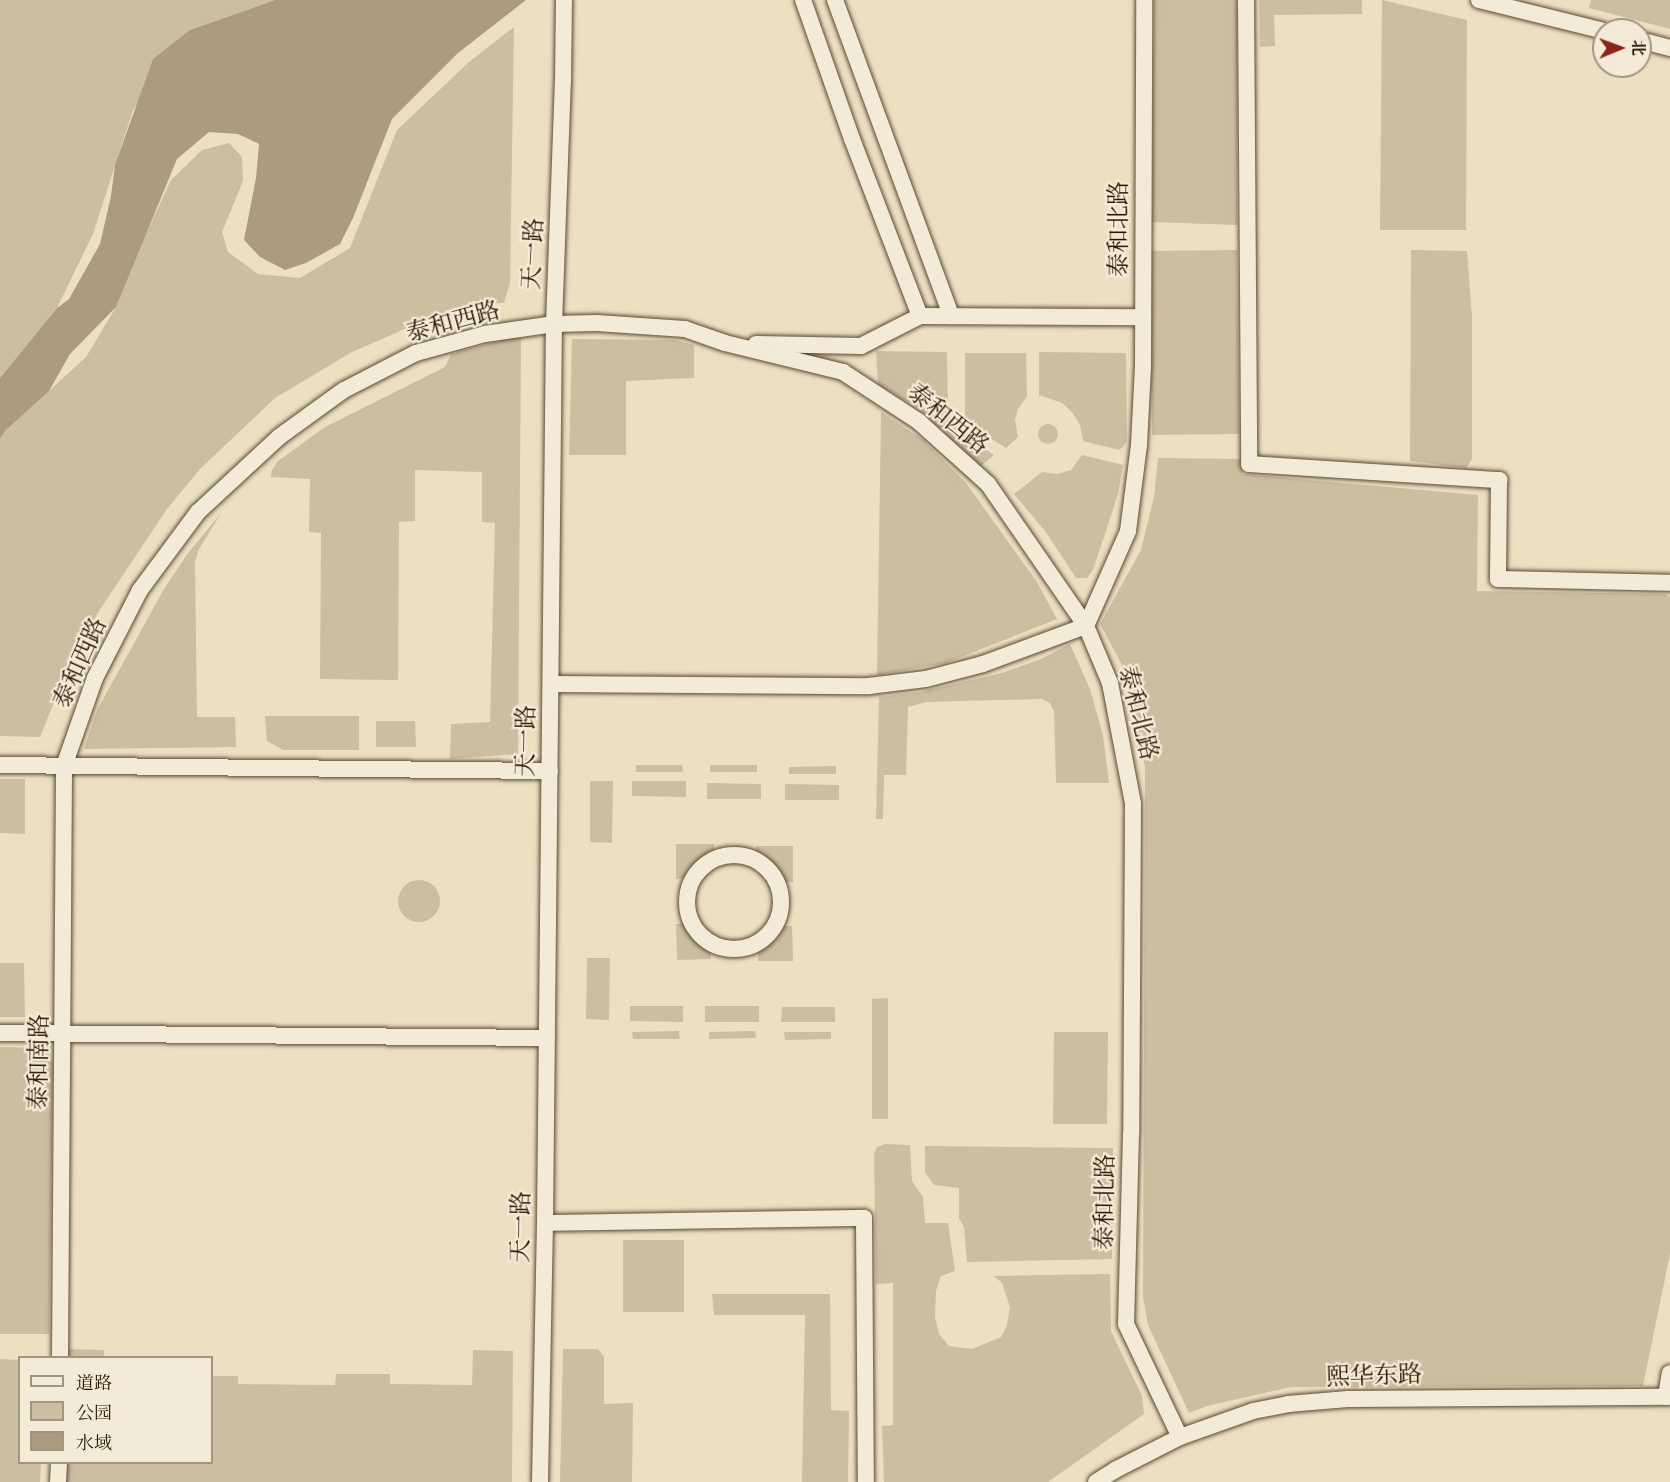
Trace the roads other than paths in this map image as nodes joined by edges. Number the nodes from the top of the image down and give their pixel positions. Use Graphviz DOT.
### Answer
graph roads {
  1 [pos="564,0"];
  2 [pos="803,0"];
  3 [pos="835,0"];
  4 [pos="1144,0"];
  5 [pos="1246,0"];
  6 [pos="1479,0"];
  7 [pos="1592,28"];
  8 [pos="1652,43"];
  9 [pos="1670,48"];
  10 [pos="920,316"];
  11 [pos="951,316"];
  12 [pos="1143,317"];
  13 [pos="554,324"];
  14 [pos="725,344"];
  15 [pos="1670,583"];
  16 [pos="1086,626"];
  17 [pos="551,684"];
  18 [pos="0,765"];
  19 [pos="64,766"];
  20 [pos="550,771"];
  21 [pos="782,904"];
  22 [pos="64,1032"];
  23 [pos="0,1033"];
  24 [pos="547,1038"];
  25 [pos="545,1223"];
  26 [pos="60,1356"];
  27 [pos="1670,1373"];
  28 [pos="1668,1397"];
  29 [pos="1180,1437"];
  30 [pos="59,1464"];
  31 [pos="58,1482"];
  32 [pos="540,1482"];
  33 [pos="866,1482"];
  34 [pos="1096,1482"];
  1 -- 13 [label="street, 天一路"];
  2 -- 10 [label="street"];
  3 -- 11 [label="street"];
  4 -- 12 [label="street, 泰和北路"];
  5 -- 15 [label="street"];
  6 -- 7 [label="street"];
  8 -- 9 [label="street"];
  10 -- 11 [label="street"];
  10 -- 14 [label="street"];
  11 -- 12 [label="street"];
  12 -- 16 [label="street, 泰和北路"];
  13 -- 14 [label="street, 泰和西路"];
  13 -- 17 [label="street, 天一路"];
  13 -- 19 [label="street, 泰和西路"];
  14 -- 16 [label="street, 泰和西路"];
  16 -- 17 [label="street"];
  16 -- 29 [label="street, 泰和北路"];
  17 -- 20 [label="street, 天一路"];
  18 -- 19 [label="street"];
  19 -- 20 [label="street"];
  19 -- 22 [label="street, 泰和南路"];
  20 -- 24 [label="street, 天一路"];
  21 -- 21 [label="street"];
  22 -- 23 [label="street"];
  22 -- 24 [label="street"];
  22 -- 26 [label="street, 泰和南路"];
  24 -- 25 [label="street, 天一路"];
  25 -- 32 [label="street, 天一路"];
  25 -- 33 [label="street"];
  27 -- 28 [label="street"];
  28 -- 29 [label="street, 熙华东路"];
  29 -- 34 [label="street, 熙华东路"];
  30 -- 31 [label="street"];
}
